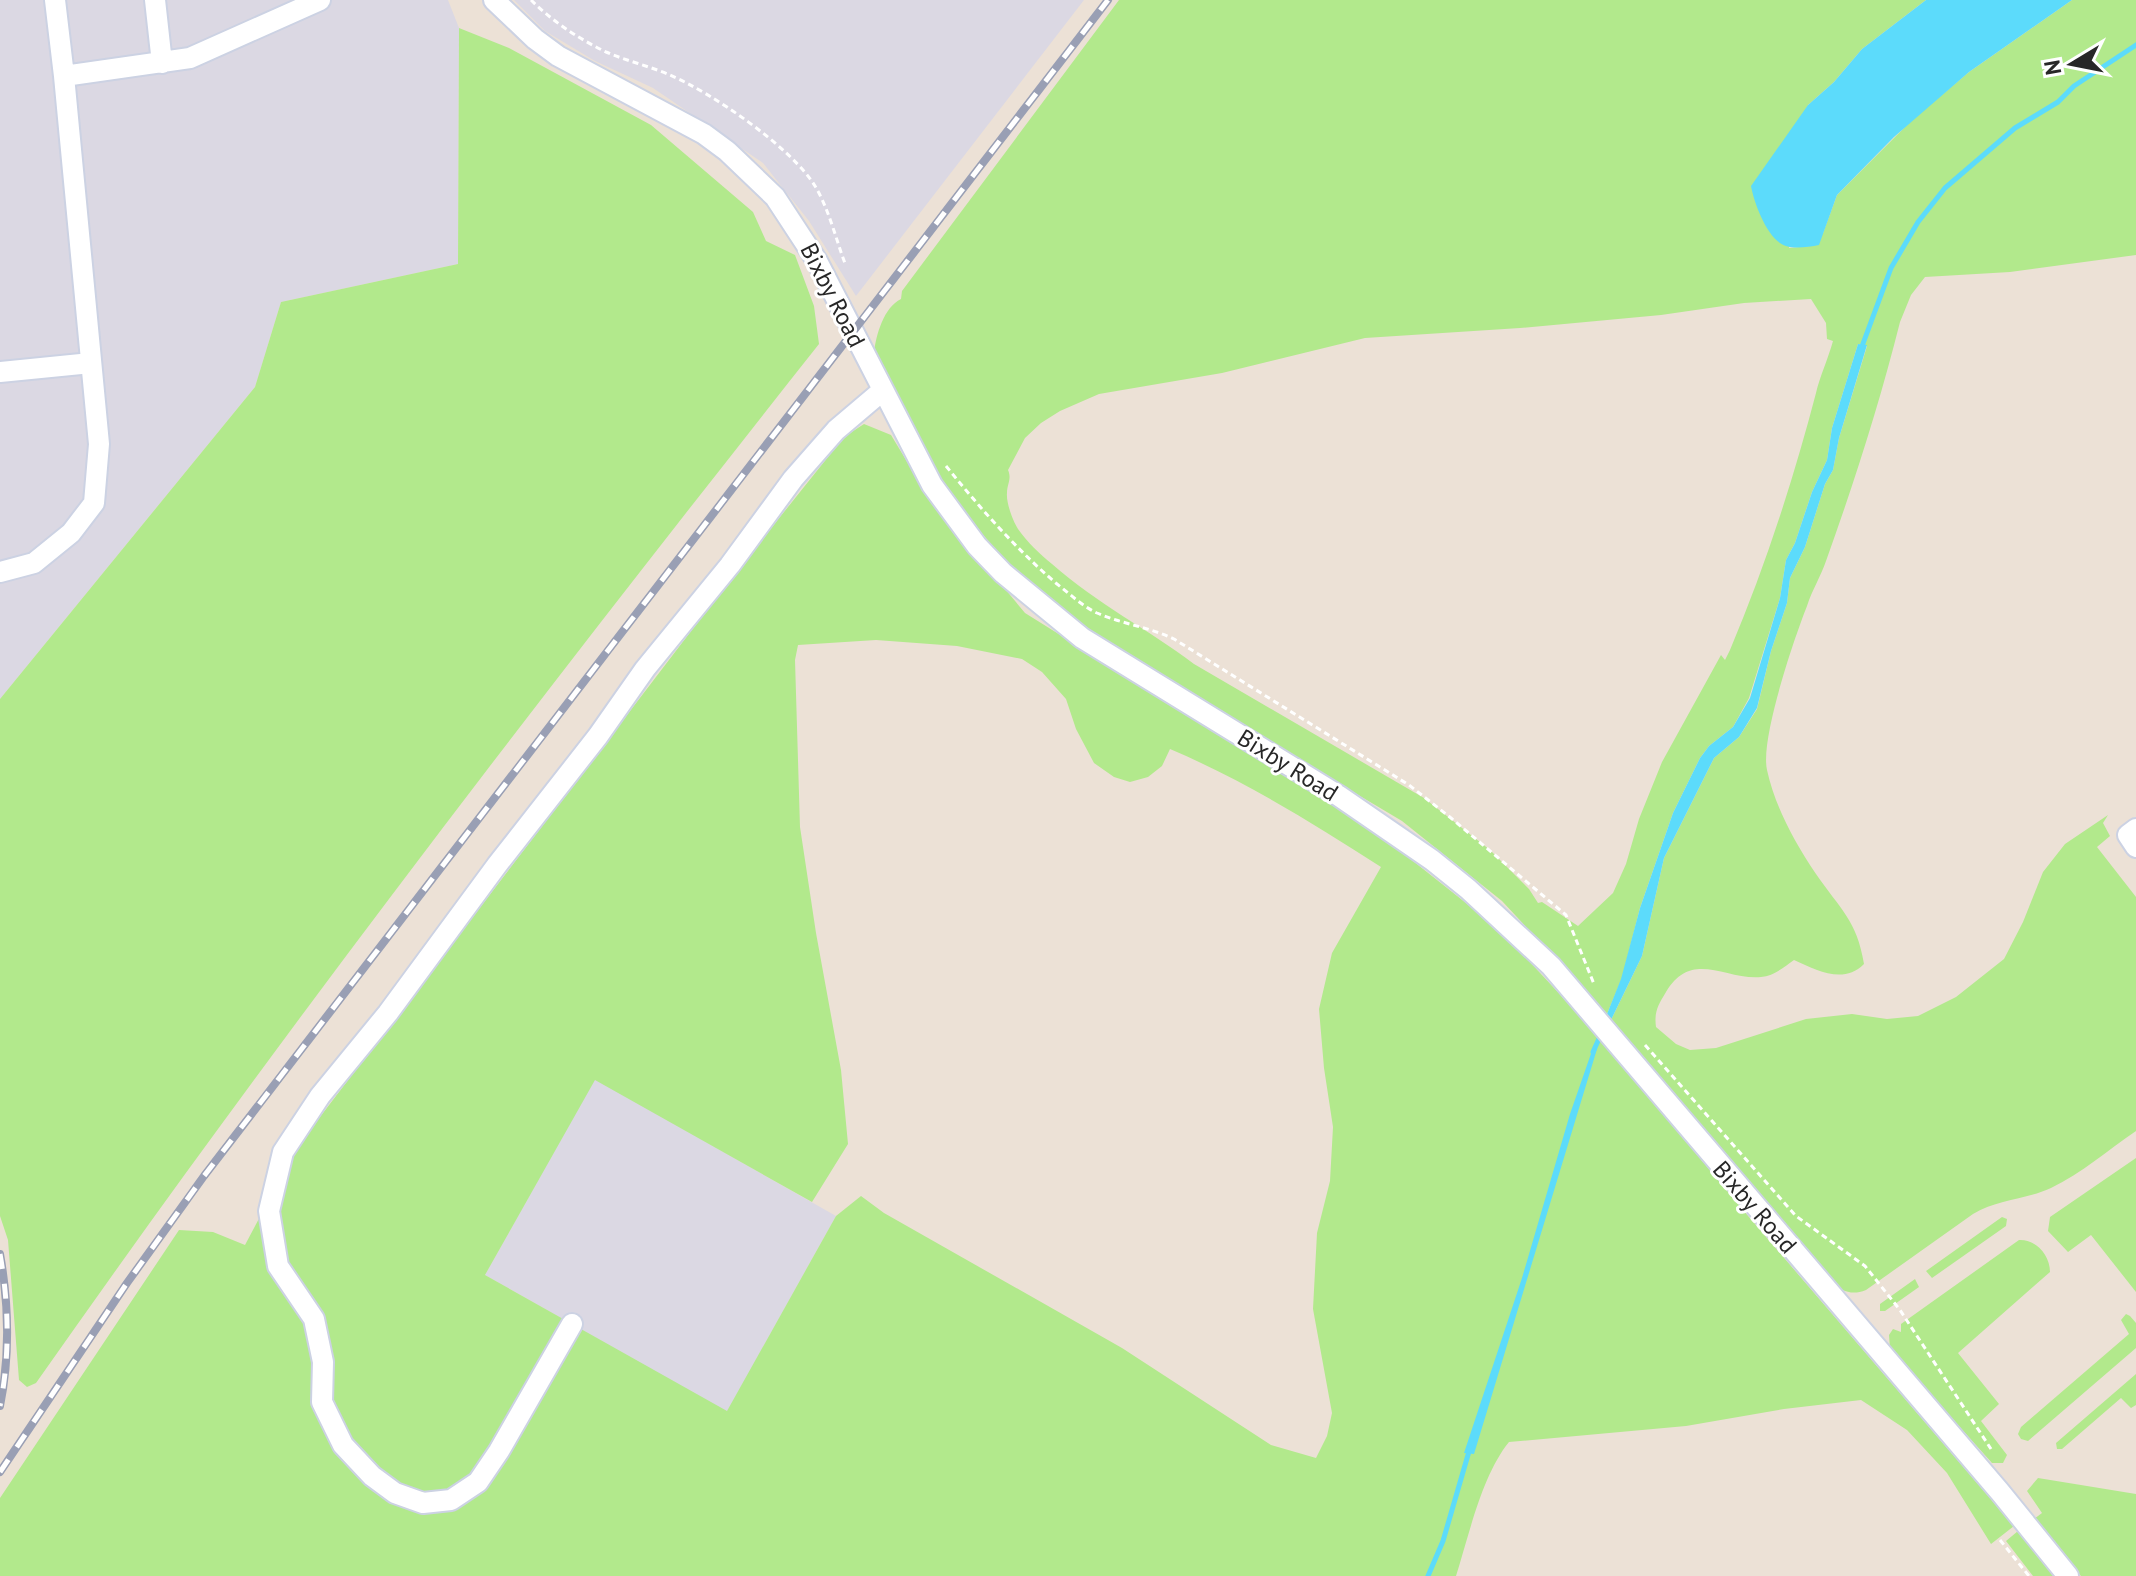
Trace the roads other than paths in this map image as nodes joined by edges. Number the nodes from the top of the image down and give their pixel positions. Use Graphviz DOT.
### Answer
graph roads {
  1 [pos="55,0"];
  2 [pos="155,0"];
  3 [pos="320,0"];
  4 [pos="494,0"];
  5 [pos="162,63"];
  6 [pos="64,76"];
  7 [pos="91,363"];
  8 [pos="0,372"];
  9 [pos="882,391"];
  10 [pos="0,572"];
  11 [pos="2136,829"];
  12 [pos="2136,847"];
  13 [pos="572,1324"];
  14 [pos="2068,1576"];
  1 -- 6 [label="street"];
  2 -- 5 [label="street"];
  3 -- 5 [label="street"];
  4 -- 9 [label="street, Bixby Road"];
  5 -- 6 [label="street"];
  6 -- 7 [label="street"];
  7 -- 8 [label="street"];
  7 -- 10 [label="street"];
  9 -- 13 [label="street"];
  9 -- 14 [label="street, Bixby Road"];
  11 -- 12 [label="street"];
}
